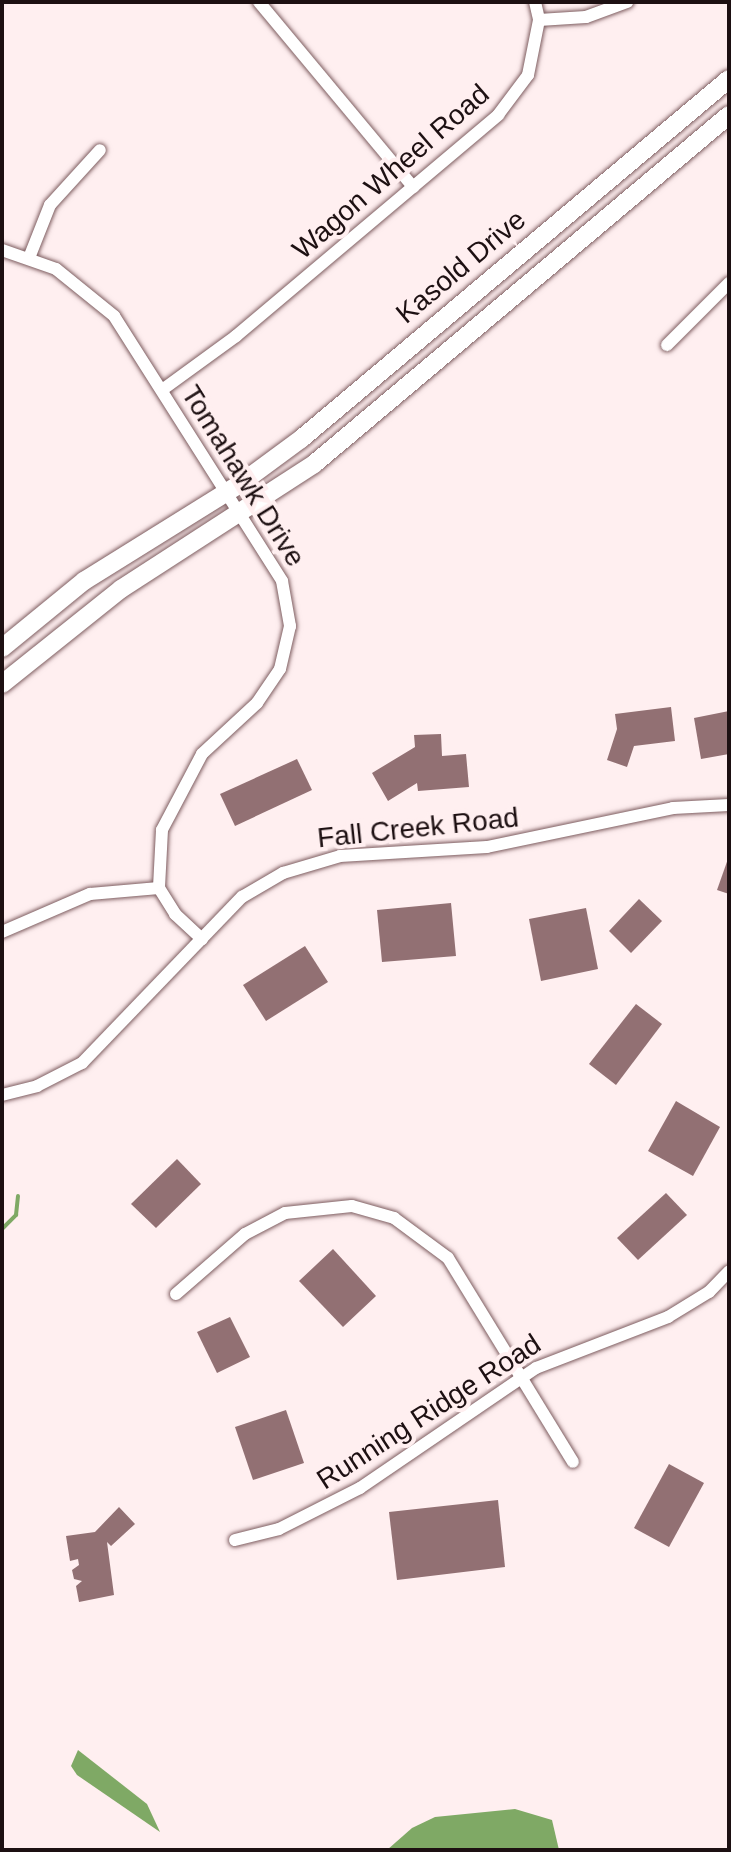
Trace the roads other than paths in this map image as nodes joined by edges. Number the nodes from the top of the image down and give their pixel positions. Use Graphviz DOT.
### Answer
graph roads {
  1 [pos="259,2"];
  2 [pos="535,2"];
  3 [pos="627,2"];
  4 [pos="539,20"];
  5 [pos="729,79"];
  6 [pos="729,115"];
  7 [pos="100,150"];
  8 [pos="413,187"];
  9 [pos="2,250"];
  10 [pos="29,258"];
  11 [pos="729,283"];
  12 [pos="667,345"];
  13 [pos="162,390"];
  14 [pos="225,493"];
  15 [pos="240,515"];
  16 [pos="4,643"];
  17 [pos="25,665"];
  18 [pos="2,684"];
  19 [pos="729,805"];
  20 [pos="159,888"];
  21 [pos="2,932"];
  22 [pos="202,939"];
  23 [pos="2,1095"];
  24 [pos="729,1271"];
  25 [pos="176,1294"];
  26 [pos="522,1376"];
  27 [pos="573,1462"];
  28 [pos="235,1540"];
  1 -- 8 [label="street"];
  2 -- 4 [label="street"];
  3 -- 4 [label="street"];
  4 -- 8 [label="street, Wagon Wheel Road"];
  5 -- 14 [label="main road, Kasold Drive"];
  6 -- 15 [label="main road, Kasold Drive"];
  7 -- 10 [label="street"];
  8 -- 13 [label="street, Wagon Wheel Road"];
  9 -- 10 [label="street, Tomahawk Drive"];
  10 -- 13 [label="street, Tomahawk Drive"];
  11 -- 12 [label="street"];
  13 -- 14 [label="street, Tomahawk Drive"];
  14 -- 15 [label="street, Tomahawk Drive"];
  14 -- 16 [label="main road, Kasold Drive"];
  15 -- 17 [label="main road, Kasold Drive"];
  15 -- 20 [label="street, Tomahawk Drive"];
  16 -- 17 [label="street"];
  17 -- 18 [label="main road, Kasold Drive"];
  19 -- 22 [label="street, Fall Creek Road"];
  20 -- 21 [label="street"];
  20 -- 22 [label="street"];
  22 -- 23 [label="street, Fall Creek Road"];
  24 -- 26 [label="street, Running Ridge Road"];
  25 -- 26 [label="street"];
  26 -- 27 [label="street"];
  26 -- 28 [label="street, Running Ridge Road"];
}
